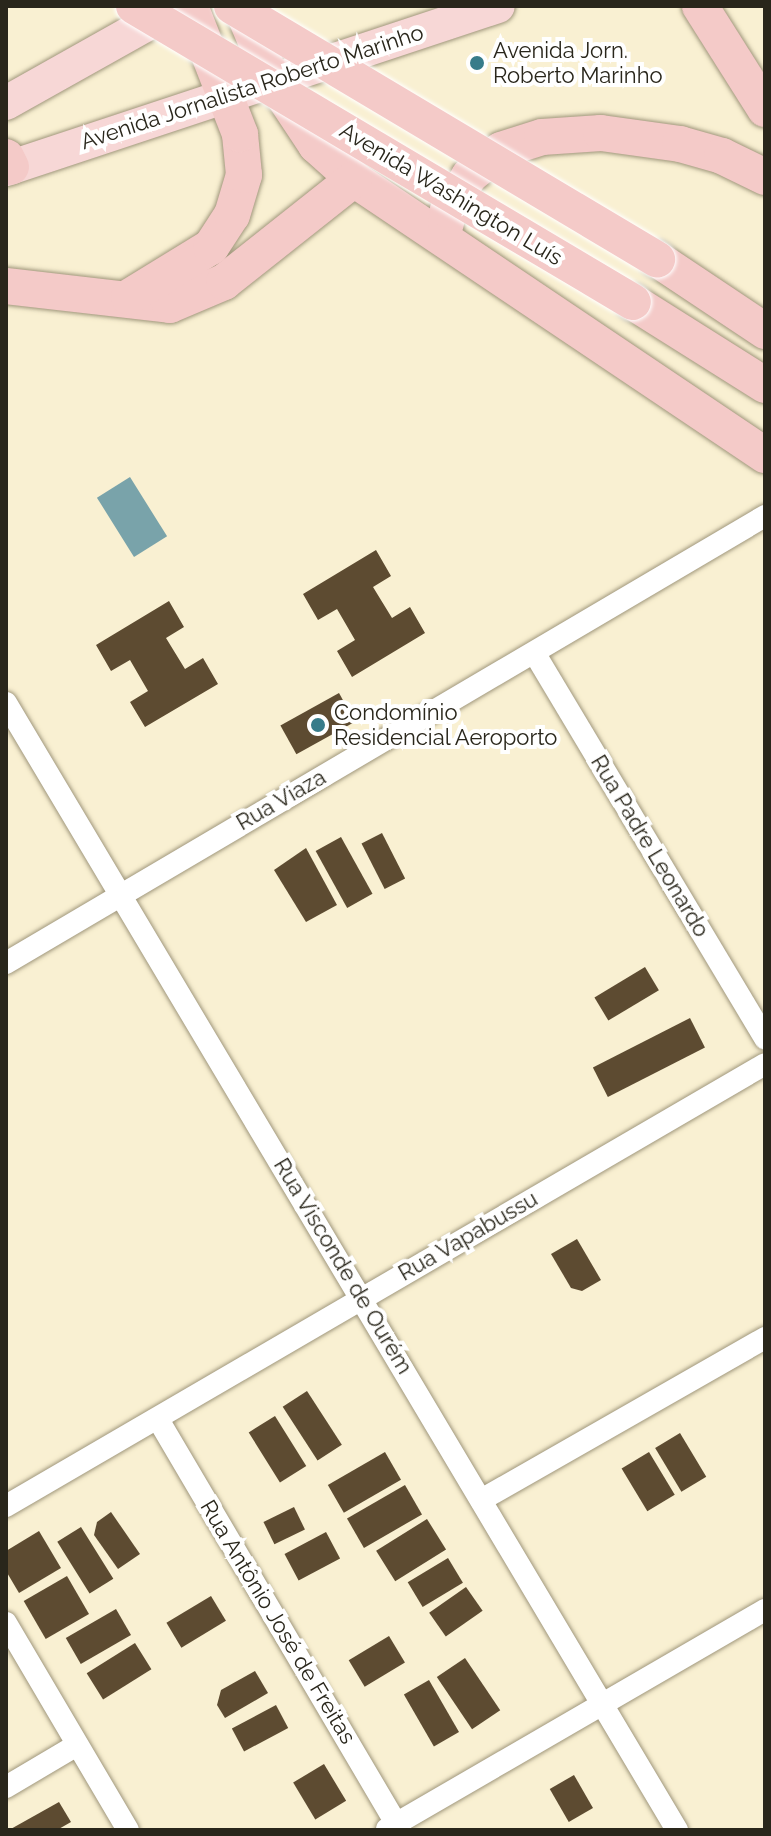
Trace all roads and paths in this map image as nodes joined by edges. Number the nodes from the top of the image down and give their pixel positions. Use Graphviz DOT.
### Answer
graph roads {
  1 [pos="134,6"];
  2 [pos="179,6"];
  3 [pos="190,6"];
  4 [pos="232,6"];
  5 [pos="241,6"];
  6 [pos="498,6"];
  7 [pos="700,6"];
  8 [pos="738,6"];
  9 [pos="733,52"];
  10 [pos="271,77"];
  11 [pos="226,95"];
  12 [pos="6,103"];
  13 [pos="765,109"];
  14 [pos="8,164"];
  15 [pos="765,177"];
  16 [pos="354,179"];
  17 [pos="454,251"];
  18 [pos="16,291"];
  19 [pos="129,297"];
  20 [pos="765,331"];
  21 [pos="765,385"];
  22 [pos="765,455"];
  23 [pos="765,516"];
  24 [pos="535,654"];
  25 [pos="6,703"];
  26 [pos="117,894"];
  27 [pos="6,963"];
  28 [pos="765,1039"];
  29 [pos="765,1064"];
  30 [pos="363,1297"];
  31 [pos="765,1338"];
  32 [pos="159,1421"];
  33 [pos="481,1500"];
  34 [pos="6,1506"];
  35 [pos="765,1610"];
  36 [pos="6,1623"];
  37 [pos="600,1703"];
  38 [pos="77,1745"];
  39 [pos="6,1787"];
  40 [pos="391,1826"];
  41 [pos="128,1830"];
  42 [pos="677,1830"];
  1 -- 21 [label="highway, Avenida Washington Luís, bridge"];
  2 -- 12 [label="main road"];
  3 -- 11 [label="highway"];
  4 -- 20 [label="highway, bridge"];
  5 -- 10 [label="highway"];
  6 -- 10 [label="main road, Avenida Jornalista Roberto Marinho"];
  7 -- 9 [label="highway"];
  8 -- 9 [label="highway"];
  9 -- 13 [label="highway"];
  10 -- 11 [label="main road, Avenida Jornalista Roberto Marinho"];
  10 -- 16 [label="highway"];
  11 -- 14 [label="main road, Avenida Jornalista Roberto Marinho"];
  11 -- 19 [label="highway"];
  15 -- 17 [label="highway"];
  16 -- 17 [label="highway"];
  16 -- 19 [label="highway"];
  17 -- 22 [label="highway"];
  18 -- 19 [label="highway"];
  23 -- 24 [label="street, Rua Viaza"];
  24 -- 26 [label="street, Rua Viaza"];
  24 -- 28 [label="street, Rua Padre Leonardo"];
  25 -- 26 [label="street, Rua Visconde de Ourém"];
  26 -- 27 [label="street, Rua Viaza"];
  26 -- 30 [label="street, Rua Visconde de Ourém"];
  29 -- 30 [label="street, Rua Vapabussu"];
  30 -- 32 [label="street, Rua Vapabussu"];
  30 -- 33 [label="street, Rua Visconde de Ourém"];
  31 -- 33 [label="street"];
  32 -- 34 [label="street, Rua Vapabussu"];
  32 -- 40 [label="street, Rua Antônio José de Freitas"];
  33 -- 37 [label="street, Rua Visconde de Ourém"];
  35 -- 37 [label="street"];
  36 -- 38 [label="street"];
  37 -- 40 [label="street"];
  37 -- 42 [label="street, Rua Visconde de Ourém"];
  38 -- 39 [label="street"];
  38 -- 41 [label="street"];
}
